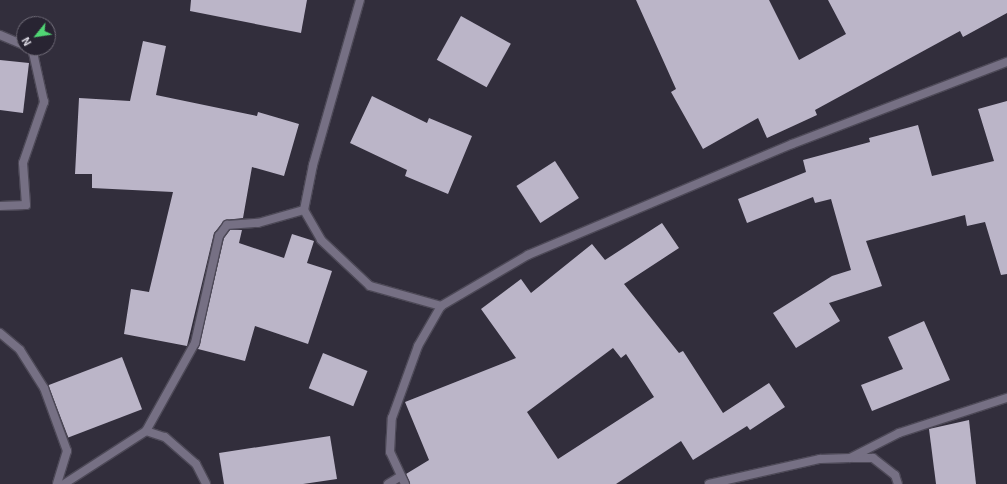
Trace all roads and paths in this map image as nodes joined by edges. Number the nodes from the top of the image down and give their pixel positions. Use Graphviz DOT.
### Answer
graph roads {
  1 [pos="360,0"];
  2 [pos="0,35"];
  3 [pos="16,42"];
  4 [pos="34,56"];
  5 [pos="1007,62"];
  6 [pos="0,206"];
  7 [pos="304,210"];
  8 [pos="441,306"];
  9 [pos="0,333"];
  10 [pos="1007,398"];
  11 [pos="146,431"];
  12 [pos="850,458"];
  13 [pos="403,480"];
  14 [pos="57,484"];
  15 [pos="64,484"];
  16 [pos="206,484"];
  17 [pos="388,484"];
  18 [pos="708,484"];
  19 [pos="898,484"];
  1 -- 7 [label="street"];
  2 -- 3 [label="street"];
  4 -- 6 [label="street"];
  5 -- 8 [label="street"];
  7 -- 8 [label="street"];
  7 -- 11 [label="street"];
  8 -- 13 [label="street"];
  9 -- 14 [label="street"];
  10 -- 12 [label="street"];
  11 -- 15 [label="street"];
  11 -- 16 [label="street"];
  12 -- 18 [label="street"];
  12 -- 19 [label="street"];
  13 -- 17 [label="street"];
}
